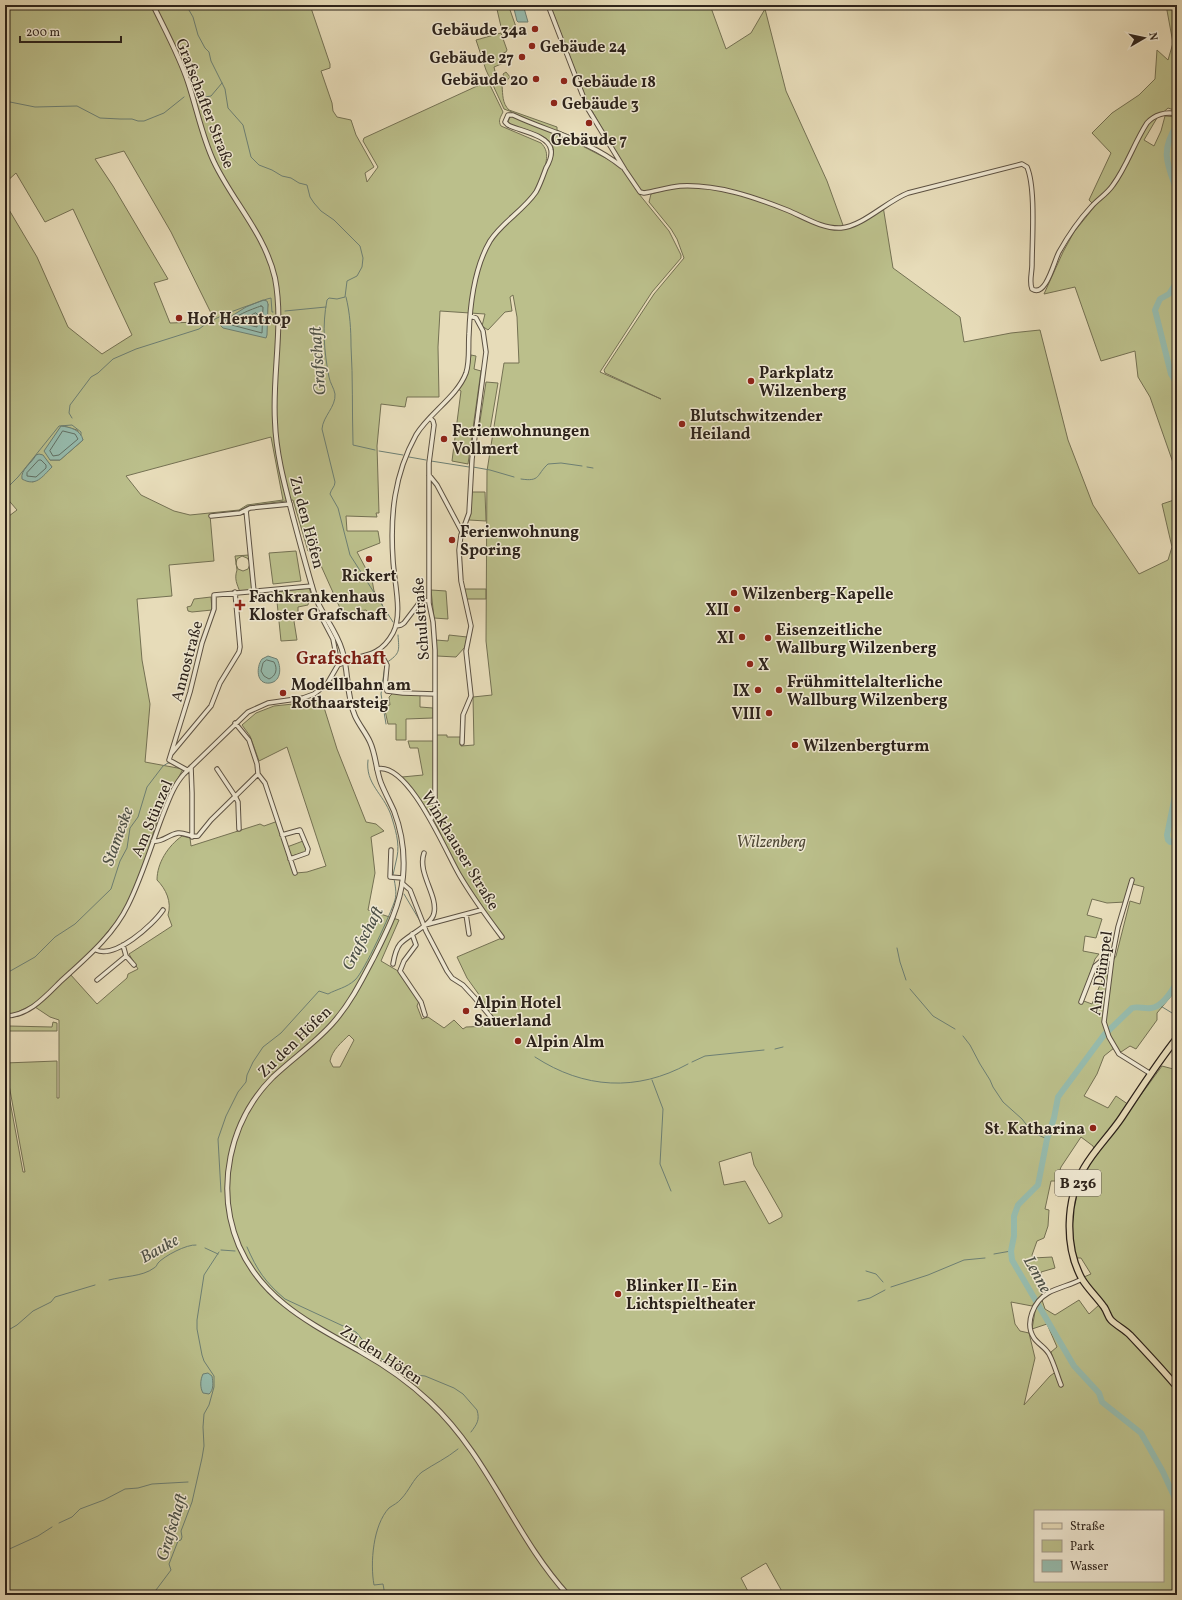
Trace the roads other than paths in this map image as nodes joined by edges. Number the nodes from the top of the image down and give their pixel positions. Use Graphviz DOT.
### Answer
graph roads {
  1 [pos="153,5"];
  2 [pos="548,5"];
  3 [pos="1177,114"];
  4 [pos="612,149"];
  5 [pos="606,156"];
  6 [pos="624,170"];
  7 [pos="470,316"];
  8 [pos="275,367"];
  9 [pos="430,418"];
  10 [pos="429,475"];
  11 [pos="290,504"];
  12 [pos="246,510"];
  13 [pos="211,516"];
  14 [pos="462,532"];
  15 [pos="312,586"];
  16 [pos="235,592"];
  17 [pos="254,592"];
  18 [pos="429,600"];
  19 [pos="322,611"];
  20 [pos="396,626"];
  21 [pos="379,650"];
  22 [pos="345,661"];
  23 [pos="338,665"];
  24 [pos="435,694"];
  25 [pos="236,723"];
  26 [pos="462,743"];
  27 [pos="170,756"];
  28 [pos="189,769"];
  29 [pos="217,769"];
  30 [pos="377,769"];
  31 [pos="258,774"];
  32 [pos="235,796"];
  33 [pos="431,819"];
  34 [pos="239,829"];
  35 [pos="282,835"];
  36 [pos="192,837"];
  37 [pos="153,841"];
  38 [pos="392,850"];
  39 [pos="424,853"];
  40 [pos="290,858"];
  41 [pos="295,873"];
  42 [pos="1132,880"];
  43 [pos="402,881"];
  44 [pos="163,910"];
  45 [pos="481,910"];
  46 [pos="466,914"];
  47 [pos="424,926"];
  48 [pos="412,934"];
  49 [pos="469,934"];
  50 [pos="502,937"];
  51 [pos="123,945"];
  52 [pos="96,950"];
  53 [pos="126,956"];
  54 [pos="1112,958"];
  55 [pos="392,964"];
  56 [pos="134,965"];
  57 [pos="98,980"];
  58 [pos="1081,1002"];
  59 [pos="425,1015"];
  60 [pos="5,1016"];
  61 [pos="495,1022"];
  62 [pos="1177,1038"];
  63 [pos="1151,1074"];
  64 [pos="1082,1279"];
  65 [pos="1061,1385"];
  66 [pos="1177,1386"];
  67 [pos="568,1595"];
  1 -- 8 [label="street, Grafschafter Straße"];
  2 -- 4 [label="street"];
  3 -- 6 [label="street"];
  4 -- 5 [label="street"];
  4 -- 6 [label="street"];
  5 -- 6 [label="street"];
  5 -- 7 [label="street"];
  7 -- 9 [label="street"];
  7 -- 14 [label="street"];
  8 -- 11 [label="street, Zu den Höfen"];
  9 -- 10 [label="street, Schulstraße"];
  9 -- 20 [label="street"];
  10 -- 14 [label="street"];
  10 -- 18 [label="street, Schulstraße"];
  11 -- 12 [label="street"];
  11 -- 15 [label="street, Zu den Höfen"];
  12 -- 13 [label="street"];
  12 -- 17 [label="street"];
  14 -- 26 [label="street"];
  15 -- 17 [label="street, Annostraße"];
  15 -- 19 [label="street, Zu den Höfen"];
  16 -- 17 [label="street, Annostraße"];
  16 -- 27 [label="street, Annostraße"];
  16 -- 27 [label="street, Annostraße"];
  18 -- 20 [label="street"];
  18 -- 24 [label="street, Schulstraße"];
  19 -- 22 [label="street, Zu den Höfen"];
  19 -- 23 [label="street"];
  20 -- 21 [label="street"];
  21 -- 22 [label="street"];
  21 -- 24 [label="street"];
  22 -- 23 [label="street"];
  22 -- 30 [label="street, Zu den Höfen"];
  23 -- 25 [label="street, Am Stünzel"];
  24 -- 33 [label="street, Schulstraße"];
  25 -- 28 [label="street, Am Stünzel"];
  25 -- 31 [label="street"];
  27 -- 28 [label="street"];
  28 -- 36 [label="street"];
  28 -- 37 [label="street, Am Stünzel"];
  29 -- 32 [label="street"];
  30 -- 33 [label="street, Winkhauser Straße"];
  30 -- 43 [label="street, Zu den Höfen"];
  31 -- 32 [label="street"];
  31 -- 35 [label="street"];
  32 -- 34 [label="street"];
  32 -- 36 [label="street"];
  33 -- 45 [label="street, Winkhauser Straße"];
  35 -- 40 [label="street"];
  35 -- 40 [label="street"];
  36 -- 37 [label="street"];
  37 -- 52 [label="street, Am Stünzel"];
  38 -- 43 [label="street"];
  39 -- 47 [label="street"];
  40 -- 41 [label="street"];
  42 -- 54 [label="street, Am Dümpel"];
  43 -- 47 [label="street"];
  43 -- 67 [label="street, Zu den Höfen"];
  44 -- 51 [label="street"];
  45 -- 46 [label="street"];
  45 -- 50 [label="street, Winkhauser Straße"];
  46 -- 47 [label="street"];
  46 -- 49 [label="street"];
  47 -- 48 [label="street"];
  47 -- 61 [label="street"];
  48 -- 55 [label="street"];
  48 -- 59 [label="street"];
  51 -- 52 [label="street"];
  51 -- 53 [label="street"];
  52 -- 60 [label="street, Am Stünzel"];
  53 -- 56 [label="street"];
  53 -- 57 [label="street"];
  54 -- 58 [label="street"];
  54 -- 63 [label="street, Am Dümpel"];
  62 -- 63 [label="main road, B 236"];
  63 -- 64 [label="main road, B 236"];
  64 -- 65 [label="street"];
  64 -- 66 [label="main road, B 236"];
}
